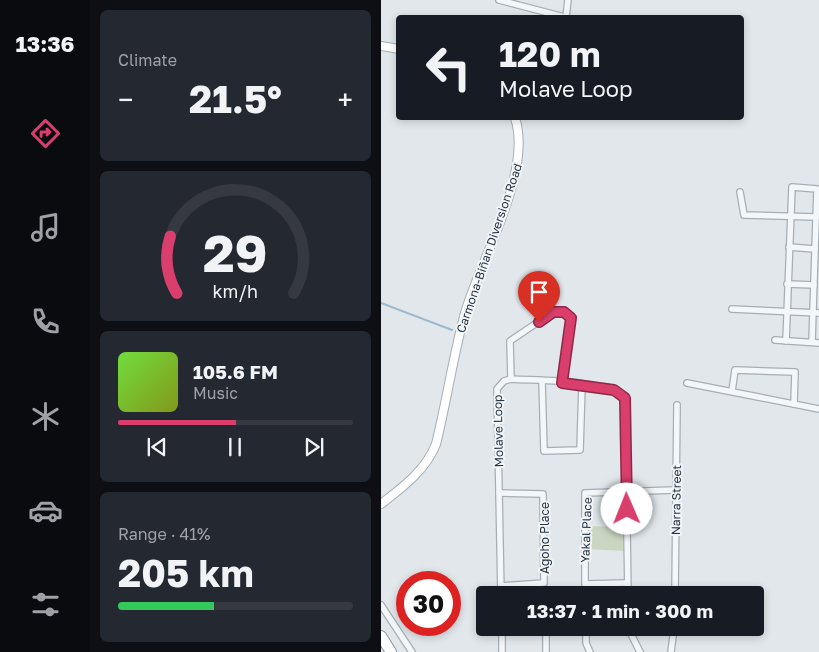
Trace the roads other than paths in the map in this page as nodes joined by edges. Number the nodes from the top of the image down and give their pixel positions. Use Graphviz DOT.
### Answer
graph roads {
  1 [pos="499,0"];
  2 [pos="529,0"];
  3 [pos="568,0"];
  4 [pos="524,7"];
  5 [pos="558,15"];
  6 [pos="567,15"];
  7 [pos="381,46"];
  8 [pos="396,48"];
  9 [pos="515,120"];
  10 [pos="740,192"];
  11 [pos="791,215"];
  12 [pos="816,218"];
  13 [pos="789,247"];
  14 [pos="815,249"];
  15 [pos="787,284"];
  16 [pos="814,285"];
  17 [pos="732,309"];
  18 [pos="785,312"];
  19 [pos="816,313"];
  20 [pos="775,340"];
  21 [pos="786,341"];
  22 [pos="815,343"];
  23 [pos="511,379"];
  24 [pos="542,381"];
  25 [pos="562,383"];
  26 [pos="687,383"];
  27 [pos="582,385"];
  28 [pos="732,391"];
  29 [pos="793,404"];
  30 [pos="677,405"];
  31 [pos="819,409"];
  32 [pos="675,490"];
  33 [pos="626,492"];
  34 [pos="499,493"];
  35 [pos="381,504"];
  36 [pos="627,583"];
  37 [pos="501,586"];
  38 [pos="627,586"];
  39 [pos="675,586"];
  40 [pos="381,605"];
  41 [pos="381,636"];
  42 [pos="502,636"];
  43 [pos="546,636"];
  44 [pos="586,636"];
  45 [pos="632,636"];
  46 [pos="673,636"];
  47 [pos="391,652"];
  48 [pos="412,652"];
  49 [pos="503,652"];
  50 [pos="546,652"];
  51 [pos="590,652"];
  52 [pos="640,652"];
  53 [pos="671,652"];
  1 -- 4 [label="street"];
  2 -- 4 [label="street"];
  3 -- 6 [label="street"];
  4 -- 5 [label="street"];
  7 -- 8 [label="main road"];
  9 -- 35 [label="main road, Carmona-Biñan Diversion Road"];
  10 -- 11 [label="street"];
  11 -- 12 [label="street"];
  11 -- 12 [label="street"];
  11 -- 13 [label="street"];
  12 -- 14 [label="street"];
  13 -- 14 [label="street"];
  13 -- 15 [label="street"];
  14 -- 16 [label="street"];
  15 -- 16 [label="street"];
  15 -- 18 [label="street"];
  16 -- 19 [label="street"];
  17 -- 18 [label="street"];
  18 -- 19 [label="street"];
  18 -- 21 [label="street"];
  19 -- 22 [label="street"];
  20 -- 21 [label="street"];
  21 -- 22 [label="street"];
  23 -- 24 [label="street, Molave Loop"];
  23 -- 25 [label="street"];
  23 -- 34 [label="street, Molave Loop"];
  24 -- 25 [label="street, Molave Loop"];
  24 -- 27 [label="street"];
  25 -- 27 [label="street, Molave Loop"];
  26 -- 28 [label="street"];
  27 -- 33 [label="street, Molave Loop"];
  28 -- 29 [label="street"];
  28 -- 29 [label="street"];
  29 -- 31 [label="street"];
  30 -- 32 [label="street, Narra Street"];
  32 -- 33 [label="street, Yakal Place"];
  32 -- 39 [label="street, Narra Street"];
  33 -- 36 [label="street, Molave Loop"];
  33 -- 36 [label="street, Yakal Place"];
  34 -- 37 [label="street, Molave Loop"];
  34 -- 37 [label="street, Agoho Place"];
  36 -- 38 [label="street, Molave Loop"];
  40 -- 48 [label="street"];
  41 -- 47 [label="highway"];
  42 -- 49 [label="street"];
  43 -- 50 [label="street"];
  44 -- 51 [label="street"];
  45 -- 52 [label="street"];
  46 -- 53 [label="street"];
}
